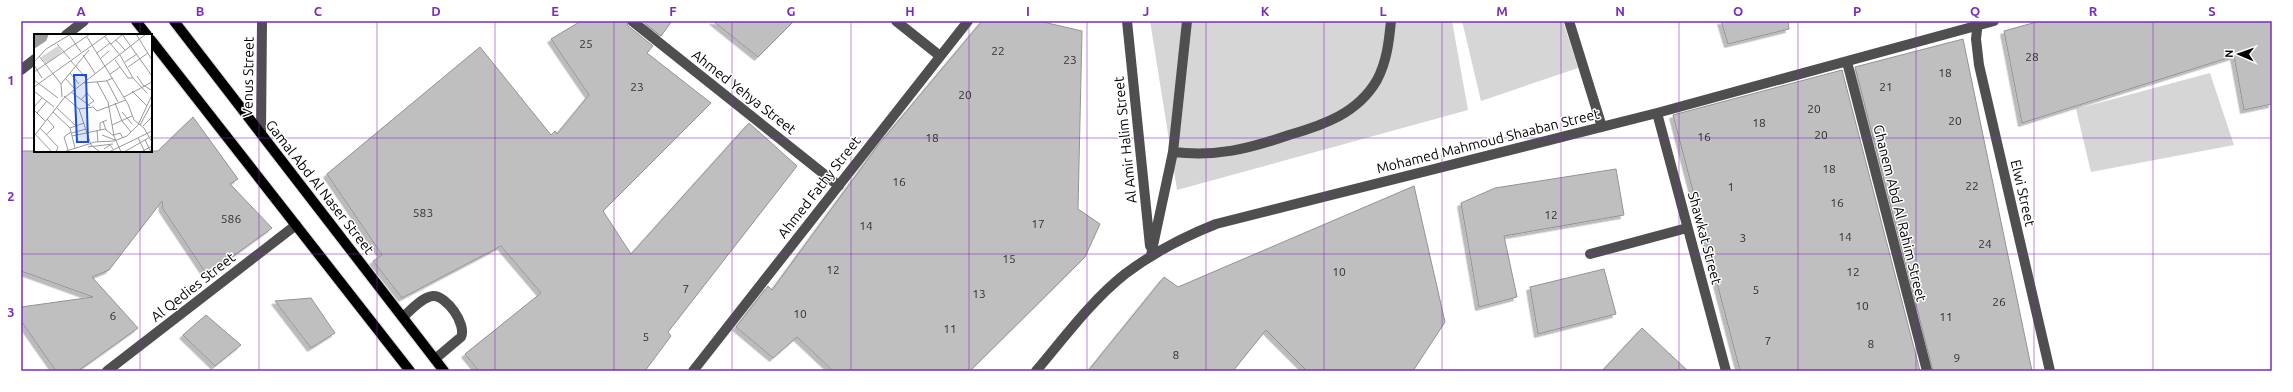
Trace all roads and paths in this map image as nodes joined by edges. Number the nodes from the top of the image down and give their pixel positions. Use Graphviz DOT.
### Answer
graph roads {
  1 [pos="84,21"];
  2 [pos="136,21"];
  3 [pos="174,21"];
  4 [pos="262,21"];
  5 [pos="632,21"];
  6 [pos="896,21"];
  7 [pos="968,21"];
  8 [pos="1127,21"];
  9 [pos="1188,21"];
  10 [pos="1390,21"];
  11 [pos="1569,21"];
  12 [pos="1994,21"];
  13 [pos="1978,24"];
  14 [pos="67,34"];
  15 [pos="146,34"];
  16 [pos="152,41"];
  17 [pos="940,56"];
  18 [pos="34,60"];
  19 [pos="1847,62"];
  20 [pos="21,70"];
  21 [pos="1657,113"];
  22 [pos="1602,127"];
  23 [pos="261,133"];
  24 [pos="1173,152"];
  25 [pos="839,186"];
  26 [pos="296,225"];
  27 [pos="1687,228"];
  28 [pos="1590,254"];
  29 [pos="1151,255"];
  30 [pos="403,317"];
  31 [pos="435,359"];
  32 [pos="107,371"];
  33 [pos="410,371"];
  34 [pos="444,371"];
  35 [pos="693,371"];
  36 [pos="1036,371"];
  37 [pos="1726,371"];
  38 [pos="1926,371"];
  39 [pos="2050,371"];
  1 -- 14 [label="street"];
  2 -- 15 [label="main road"];
  3 -- 23 [label="main road, Gamal Abd Al Naser Street"];
  4 -- 23 [label="street, Venus Street"];
  5 -- 25 [label="street, Ahmed Yehya Street"];
  6 -- 17 [label="street"];
  7 -- 17 [label="street, Ahmed Fathy Street"];
  8 -- 29 [label="street, Al Amir Halim Street"];
  9 -- 24 [label="street"];
  10 -- 24 [label="street"];
  11 -- 22 [label="street"];
  12 -- 13 [label="street, Mohamed Mahmoud Shaaban Street"];
  13 -- 19 [label="street, Mohamed Mahmoud Shaaban Street"];
  13 -- 39 [label="street, Elwi Street"];
  16 -- 26 [label="main road"];
  17 -- 25 [label="street, Ahmed Fathy Street"];
  18 -- 20 [label="street"];
  19 -- 21 [label="street, Mohamed Mahmoud Shaaban Street"];
  19 -- 38 [label="street, Ghanem Abd Al Rahim Street"];
  21 -- 22 [label="street, Mohamed Mahmoud Shaaban Street"];
  21 -- 27 [label="street, Shawkat Street"];
  22 -- 29 [label="street, Mohamed Mahmoud Shaaban Street"];
  23 -- 30 [label="main road, Gamal Abd Al Naser Street"];
  24 -- 29 [label="street"];
  25 -- 35 [label="street, Ahmed Fathy Street"];
  26 -- 32 [label="street, Al Qedies Street"];
  26 -- 33 [label="main road"];
  27 -- 28 [label="street"];
  27 -- 37 [label="street, Shawkat Street"];
  29 -- 36 [label="street, Mohamed Mahmoud Shaaban Street"];
  30 -- 31 [label="main road, Gamal Abd Al Naser Street"];
  30 -- 31 [label="street"];
  31 -- 34 [label="main road, Gamal Abd Al Naser Street"];
}
